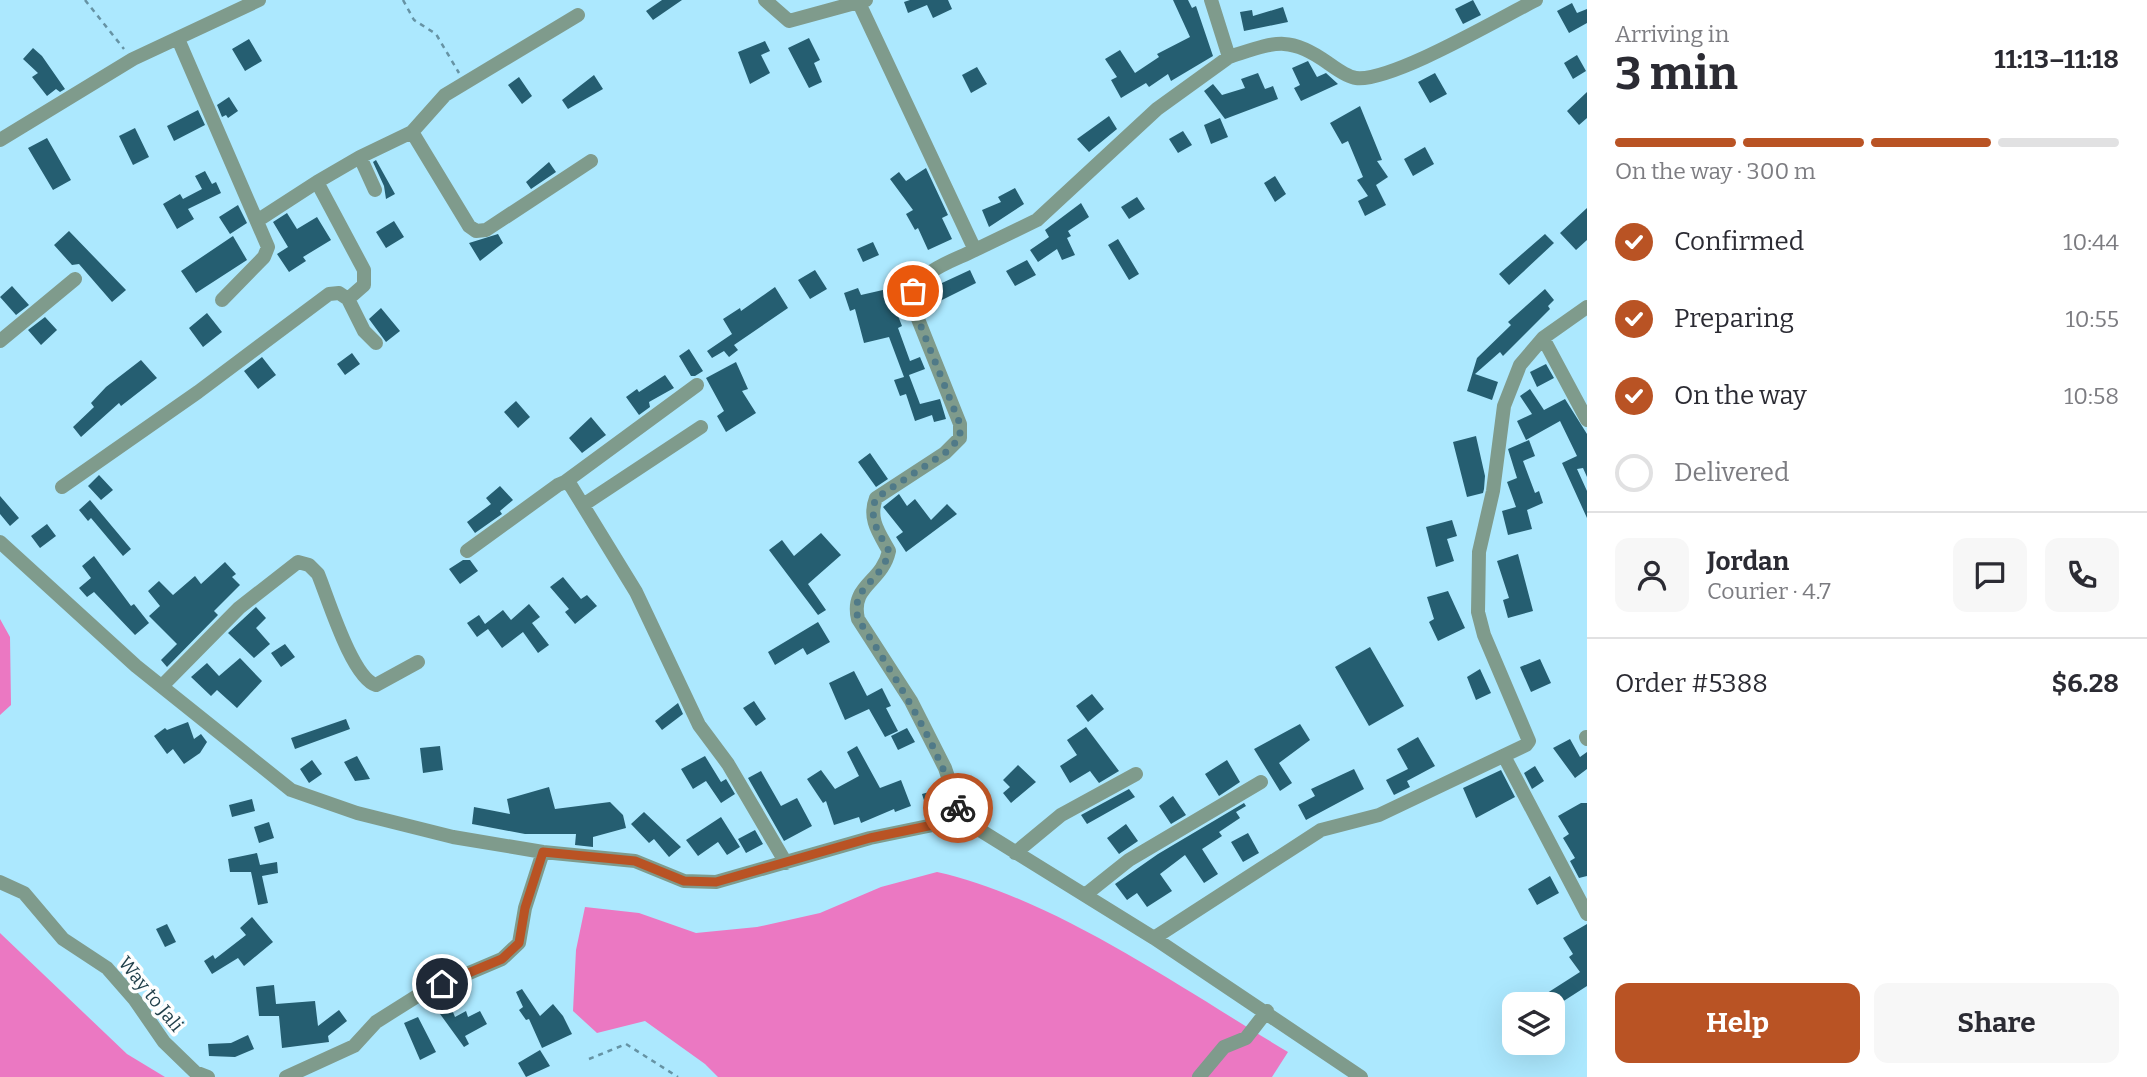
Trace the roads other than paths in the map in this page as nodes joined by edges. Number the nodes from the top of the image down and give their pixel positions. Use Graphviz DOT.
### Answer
graph roads {
  1 [pos="260,0"];
  2 [pos="765,0"];
  3 [pos="1211,0"];
  4 [pos="1536,0"];
  5 [pos="863,1"];
  6 [pos="236,5"];
  7 [pos="578,15"];
  8 [pos="178,39"];
  9 [pos="1229,57"];
  10 [pos="412,132"];
  11 [pos="0,140"];
  12 [pos="360,157"];
  13 [pos="592,161"];
  14 [pos="317,182"];
  15 [pos="375,190"];
  16 [pos="257,221"];
  17 [pos="975,250"];
  18 [pos="75,279"];
  19 [pos="348,299"];
  20 [pos="222,300"];
  21 [pos="1587,307"];
  22 [pos="1543,338"];
  23 [pos="0,341"];
  24 [pos="376,343"];
  25 [pos="697,385"];
  26 [pos="1587,420"];
  27 [pos="701,427"];
  28 [pos="565,482"];
  29 [pos="62,486"];
  30 [pos="583,505"];
  31 [pos="0,542"];
  32 [pos="467,551"];
  33 [pos="418,662"];
  34 [pos="163,685"];
  35 [pos="1504,755"];
  36 [pos="1136,774"];
  37 [pos="1261,782"];
  38 [pos="962,819"];
  39 [pos="543,852"];
  40 [pos="1015,853"];
  41 [pos="786,863"];
  42 [pos="0,882"];
  43 [pos="1085,895"];
  44 [pos="1587,914"];
  45 [pos="1154,938"];
  46 [pos="1267,1011"];
  47 [pos="208,1077"];
  48 [pos="286,1077"];
  49 [pos="1199,1077"];
  50 [pos="1361,1077"];
  1 -- 6 [label="street"];
  2 -- 5 [label="street"];
  3 -- 9 [label="street"];
  4 -- 9 [label="street"];
  5 -- 17 [label="street"];
  6 -- 8 [label="street"];
  7 -- 10 [label="street"];
  8 -- 11 [label="street"];
  8 -- 16 [label="street"];
  9 -- 17 [label="street"];
  10 -- 12 [label="street"];
  10 -- 13 [label="street"];
  12 -- 14 [label="street"];
  12 -- 15 [label="street"];
  14 -- 16 [label="street"];
  14 -- 19 [label="street"];
  16 -- 20 [label="street"];
  17 -- 38 [label="street"];
  18 -- 23 [label="street"];
  19 -- 24 [label="street"];
  19 -- 29 [label="street"];
  21 -- 22 [label="street"];
  22 -- 26 [label="street"];
  22 -- 35 [label="street"];
  25 -- 28 [label="street"];
  27 -- 30 [label="street"];
  28 -- 30 [label="street"];
  28 -- 32 [label="street"];
  30 -- 41 [label="street"];
  31 -- 34 [label="street"];
  33 -- 34 [label="street"];
  34 -- 39 [label="street"];
  35 -- 44 [label="street"];
  35 -- 45 [label="street"];
  36 -- 40 [label="street"];
  37 -- 43 [label="street"];
  38 -- 40 [label="street"];
  38 -- 41 [label="street"];
  39 -- 41 [label="street"];
  39 -- 48 [label="street"];
  40 -- 43 [label="street"];
  42 -- 47 [label="street, Way to Jali"];
  43 -- 45 [label="street"];
  45 -- 46 [label="street"];
  46 -- 49 [label="street"];
  46 -- 50 [label="street"];
}
